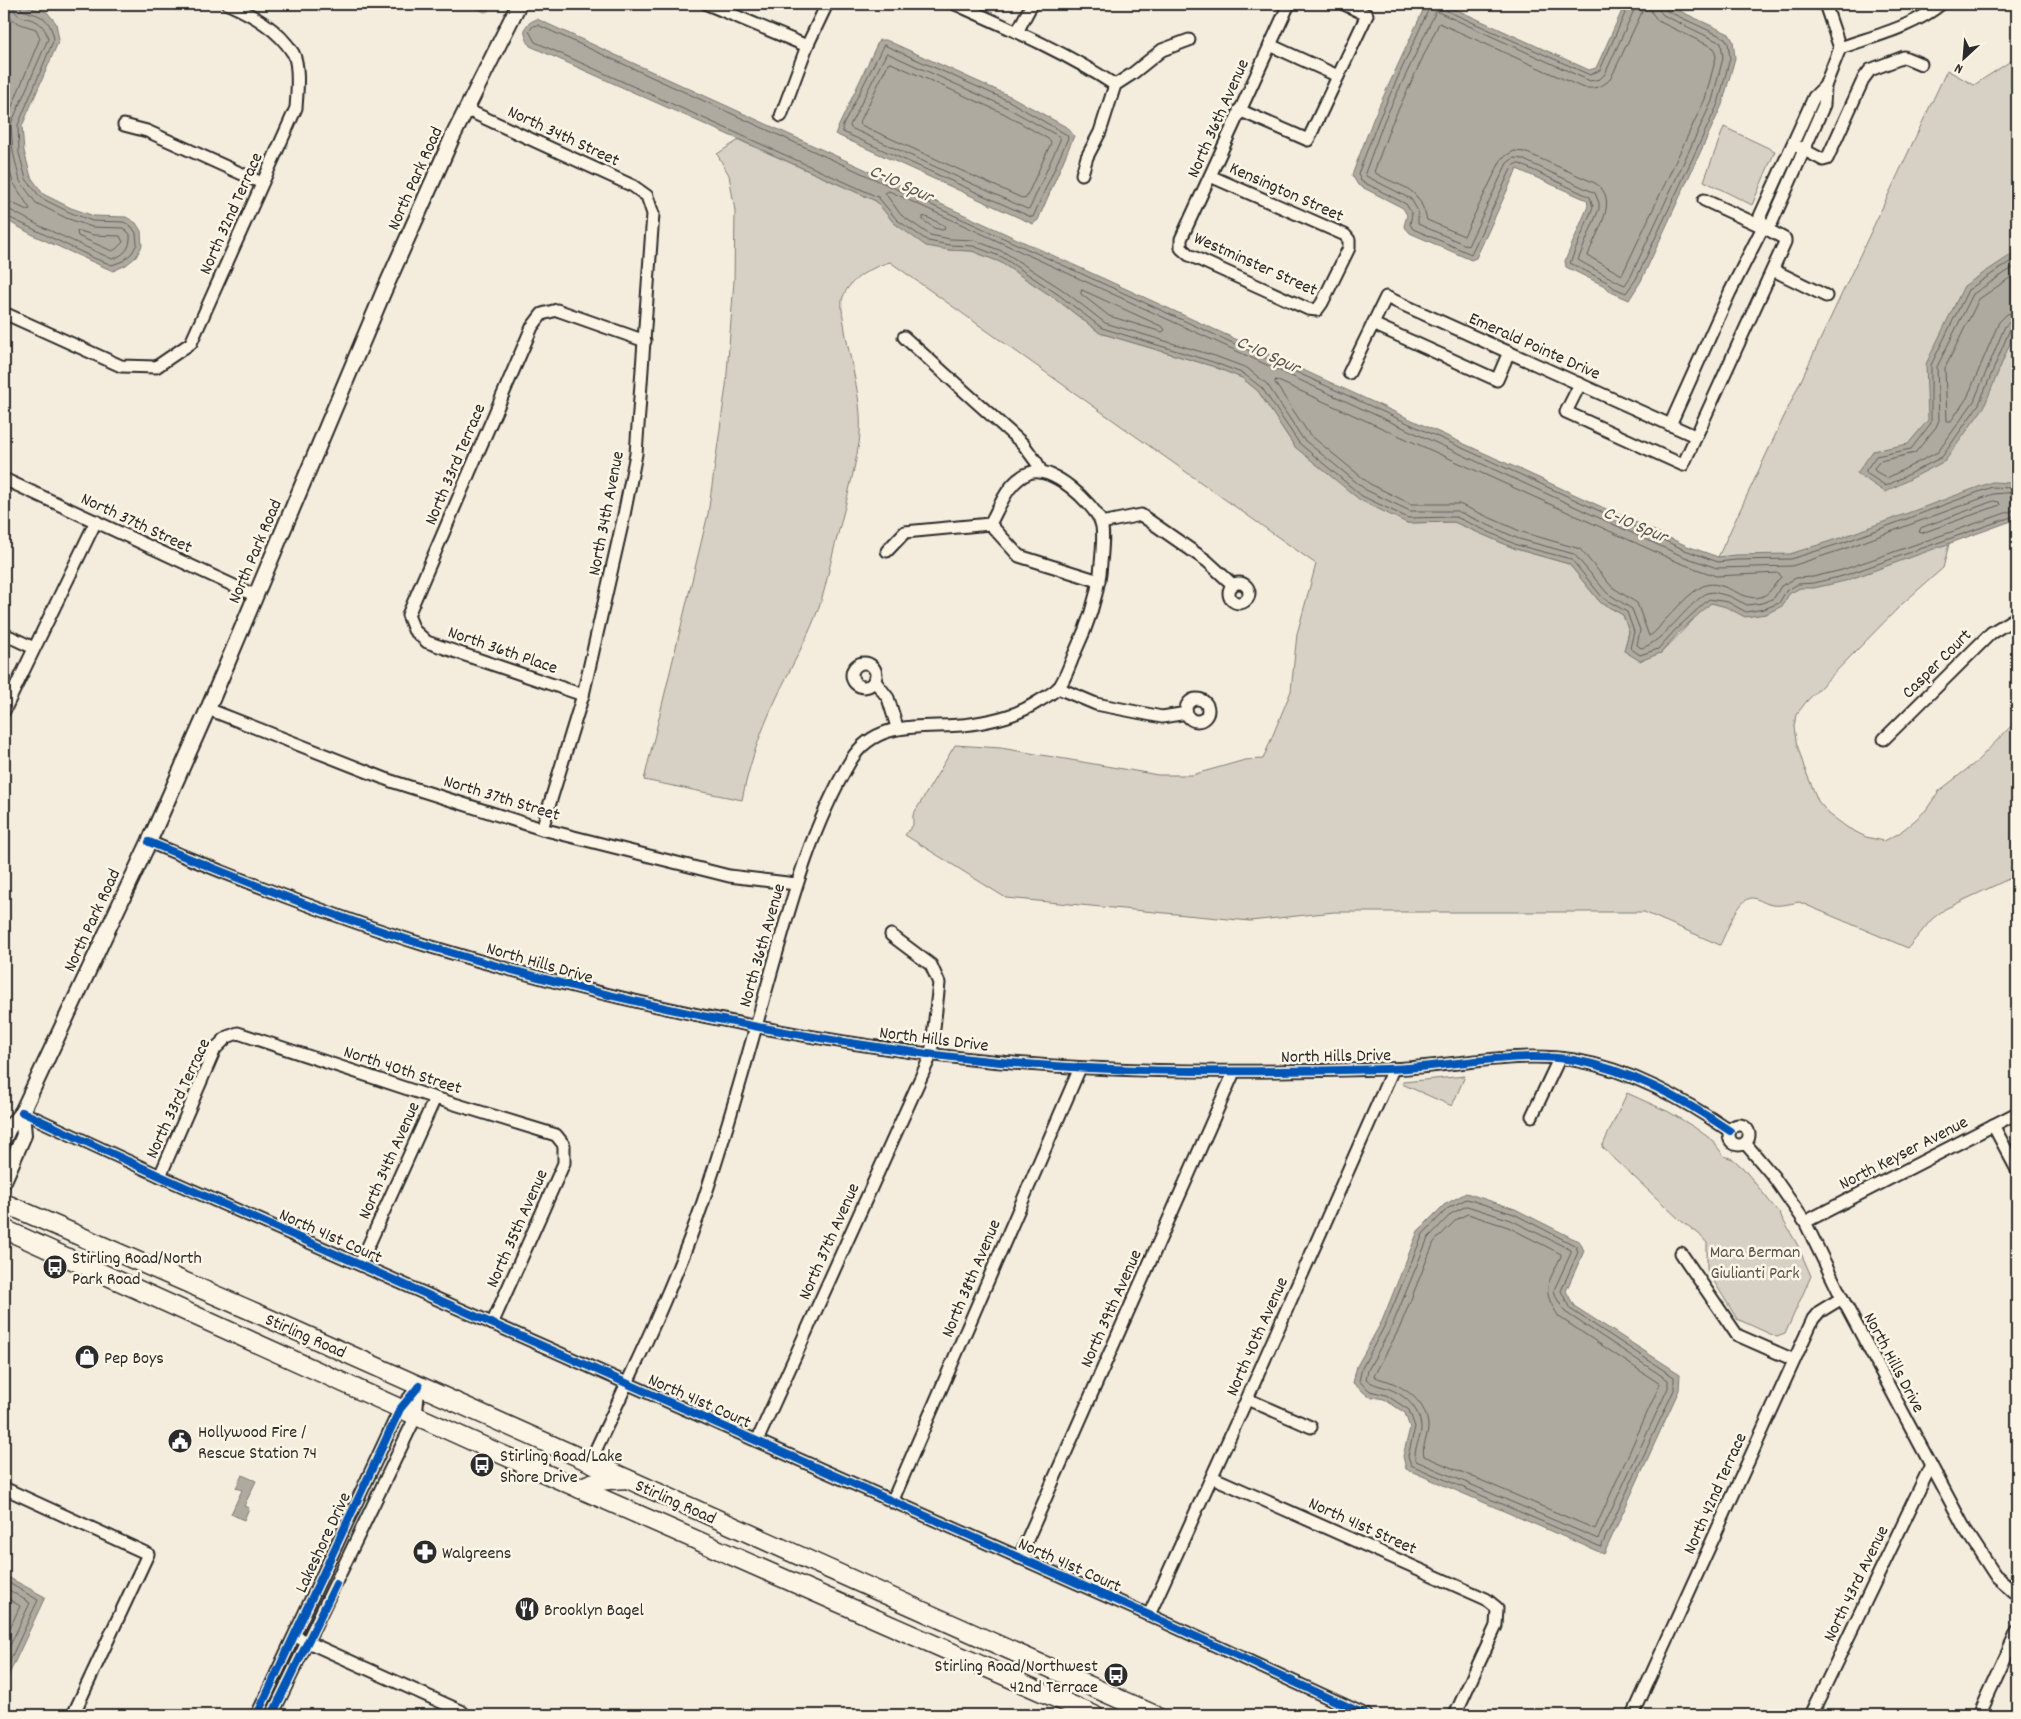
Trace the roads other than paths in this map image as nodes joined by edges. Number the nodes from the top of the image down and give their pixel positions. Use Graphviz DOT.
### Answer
graph roads {
  1 [pos="228,4"];
  2 [pos="520,4"];
  3 [pos="707,4"];
  4 [pos="828,4"];
  5 [pos="955,4"];
  6 [pos="1032,4"];
  7 [pos="1289,4"];
  8 [pos="1344,4"];
  9 [pos="1825,4"];
  10 [pos="1941,4"];
  11 [pos="1018,32"];
  12 [pos="1189,40"];
  13 [pos="1270,45"];
  14 [pos="807,46"];
  15 [pos="1840,48"];
  16 [pos="1920,64"];
  17 [pos="1338,76"];
  18 [pos="1115,85"];
  19 [pos="1824,86"];
  20 [pos="465,109"];
  21 [pos="1239,110"];
  22 [pos="781,116"];
  23 [pos="124,125"];
  24 [pos="1793,144"];
  25 [pos="1804,150"];
  26 [pos="1082,174"];
  27 [pos="1210,176"];
  28 [pos="262,183"];
  29 [pos="648,196"];
  30 [pos="1704,200"];
  31 [pos="1763,227"];
  32 [pos="1181,248"];
  33 [pos="1773,270"];
  34 [pos="1826,296"];
  35 [pos="1317,310"];
  36 [pos="4,313"];
  37 [pos="1372,324"];
  38 [pos="904,337"];
  39 [pos="645,341"];
  40 [pos="1509,352"];
  41 [pos="1349,373"];
  42 [pos="1580,384"];
  43 [pos="1670,424"];
  44 [pos="1695,436"];
  45 [pos="1040,472"];
  46 [pos="4,479"];
  47 [pos="96,521"];
  48 [pos="1101,523"];
  49 [pos="990,524"];
  50 [pos="887,551"];
  51 [pos="1099,581"];
  52 [pos="1233,585"];
  53 [pos="256,596"];
  54 [pos="2017,618"];
  55 [pos="414,630"];
  56 [pos="4,634"];
  57 [pos="34,648"];
  58 [pos="874,680"];
  59 [pos="1058,688"];
  60 [pos="583,696"];
  61 [pos="208,709"];
  62 [pos="4,711"];
  63 [pos="1187,713"];
  64 [pos="897,728"];
  65 [pos="1884,739"];
  66 [pos="542,829"];
  67 [pos="148,842"];
  68 [pos="796,884"];
  69 [pos="891,935"];
  70 [pos="756,1028"];
  71 [pos="226,1036"];
  72 [pos="931,1055"];
  73 [pos="1558,1058"];
  74 [pos="1080,1068"];
  75 [pos="1393,1069"];
  76 [pos="1234,1072"];
  77 [pos="435,1098"];
  78 [pos="22,1112"];
  79 [pos="2017,1113"];
  80 [pos="1532,1116"];
  81 [pos="1993,1125"];
  82 [pos="4,1139"];
  83 [pos="564,1145"];
  84 [pos="2017,1170"];
  85 [pos="160,1176"];
  86 [pos="4,1181"];
  87 [pos="4,1203"];
  88 [pos="1805,1222"];
  89 [pos="4,1229"];
  90 [pos="1681,1253"];
  91 [pos="360,1264"];
  92 [pos="1842,1298"];
  93 [pos="492,1324"];
  94 [pos="1794,1360"];
  95 [pos="626,1383"];
  96 [pos="419,1386"];
  97 [pos="1247,1399"];
  98 [pos="408,1412"];
  99 [pos="1311,1426"];
  100 [pos="757,1441"];
  101 [pos="590,1462"];
  102 [pos="1930,1466"];
  103 [pos="1212,1477"];
  104 [pos="627,1479"];
  105 [pos="4,1488"];
  106 [pos="580,1489"];
  107 [pos="892,1502"];
  108 [pos="1019,1558"];
  109 [pos="322,1577"];
  110 [pos="336,1584"];
  111 [pos="2017,1594"];
  112 [pos="1149,1615"];
  113 [pos="2017,1632"];
  114 [pos="295,1636"];
  115 [pos="308,1642"];
  116 [pos="1042,1664"];
  117 [pos="1004,1675"];
  118 [pos="73,1715"];
  119 [pos="257,1715"];
  120 [pos="272,1715"];
  121 [pos="465,1715"];
  122 [pos="1094,1715"];
  123 [pos="1155,1715"];
  124 [pos="1366,1715"];
  125 [pos="1455,1715"];
  126 [pos="1633,1715"];
  127 [pos="1811,1715"];
  128 [pos="1979,1715"];
  1 -- 28 [label="street, North 32nd Terrace"];
  2 -- 20 [label="street, North Park Road"];
  3 -- 14 [label="street"];
  4 -- 14 [label="street"];
  5 -- 11 [label="street"];
  6 -- 11 [label="street"];
  7 -- 13 [label="street, North 36th Avenue"];
  8 -- 17 [label="street"];
  9 -- 15 [label="street"];
  10 -- 15 [label="street"];
  11 -- 18 [label="street"];
  12 -- 18 [label="street"];
  13 -- 17 [label="street"];
  13 -- 21 [label="street, North 36th Avenue"];
  14 -- 22 [label="street"];
  15 -- 19 [label="street"];
  16 -- 25 [label="street"];
  17 -- 21 [label="street"];
  18 -- 26 [label="street"];
  19 -- 24 [label="street"];
  19 -- 25 [label="street"];
  20 -- 29 [label="street, North 34th Street"];
  20 -- 53 [label="street, North Park Road"];
  21 -- 27 [label="street, North 36th Avenue"];
  23 -- 28 [label="street"];
  24 -- 25 [label="street"];
  24 -- 31 [label="street"];
  25 -- 31 [label="street"];
  27 -- 32 [label="street, North 36th Avenue"];
  27 -- 35 [label="street, Kensington Street"];
  28 -- 36 [label="street, North 32nd Terrace"];
  29 -- 39 [label="street, North 34th Avenue"];
  30 -- 31 [label="street"];
  31 -- 33 [label="street"];
  31 -- 43 [label="street"];
  32 -- 35 [label="street, Westminster Street"];
  33 -- 34 [label="street"];
  33 -- 44 [label="street"];
  37 -- 40 [label="street, Emerald Pointe Drive"];
  37 -- 40 [label="street"];
  37 -- 41 [label="street"];
  38 -- 45 [label="street"];
  39 -- 55 [label="street, North 33rd Terrace"];
  39 -- 60 [label="street, North 34th Avenue"];
  40 -- 42 [label="street, Emerald Pointe Drive"];
  42 -- 43 [label="street, Emerald Pointe Drive"];
  42 -- 44 [label="street"];
  43 -- 44 [label="street, Emerald Pointe Drive"];
  45 -- 48 [label="street"];
  45 -- 49 [label="street"];
  46 -- 47 [label="street, North 37th Street"];
  47 -- 53 [label="street, North 37th Street"];
  47 -- 57 [label="street"];
  48 -- 51 [label="street, North 36th Avenue"];
  48 -- 52 [label="street"];
  49 -- 50 [label="street"];
  49 -- 51 [label="street"];
  51 -- 59 [label="street, North 36th Avenue"];
  53 -- 61 [label="street, North Park Road"];
  54 -- 65 [label="street, Casper Court"];
  55 -- 60 [label="street, North 36th Place"];
  56 -- 57 [label="street"];
  57 -- 62 [label="street"];
  58 -- 64 [label="street"];
  59 -- 63 [label="street"];
  59 -- 64 [label="street, North 36th Avenue"];
  60 -- 66 [label="street, North 34th Avenue"];
  61 -- 66 [label="street, North 37th Street"];
  61 -- 67 [label="street, North Park Road"];
  64 -- 68 [label="street, North 36th Avenue"];
  66 -- 68 [label="street, North 37th Street"];
  67 -- 70 [label="street, North Hills Drive"];
  67 -- 78 [label="street, North Park Road"];
  68 -- 70 [label="street, North 36th Avenue"];
  69 -- 72 [label="street, North 37th Avenue"];
  70 -- 72 [label="street, North Hills Drive"];
  70 -- 95 [label="street, North 36th Avenue"];
  71 -- 77 [label="street, North 40th Street"];
  71 -- 85 [label="street, North 33rd Terrace"];
  72 -- 74 [label="street, North Hills Drive"];
  72 -- 100 [label="street, North 37th Avenue"];
  73 -- 75 [label="street, North Hills Drive"];
  73 -- 80 [label="street"];
  73 -- 88 [label="street, North Hills Drive"];
  74 -- 76 [label="street, North Hills Drive"];
  74 -- 107 [label="street, North 38th Avenue"];
  75 -- 76 [label="street, North Hills Drive"];
  75 -- 97 [label="street, North 40th Avenue"];
  76 -- 108 [label="street, North 39th Avenue"];
  77 -- 83 [label="street, North 40th Street"];
  77 -- 91 [label="street, North 34th Avenue"];
  78 -- 82 [label="street, North Park Road"];
  78 -- 85 [label="street, North 41st Court"];
  78 -- 86 [label="street, North Park Road"];
  79 -- 81 [label="street, North Keyser Avenue"];
  81 -- 84 [label="street"];
  81 -- 88 [label="street, North Keyser Avenue"];
  83 -- 93 [label="street, North 35th Avenue"];
  85 -- 91 [label="street, North 41st Court"];
  87 -- 96 [label="main road, Stirling Road"];
  88 -- 92 [label="street, North Hills Drive"];
  89 -- 98 [label="main road, Stirling Road"];
  90 -- 94 [label="street"];
  91 -- 93 [label="street, North 41st Court"];
  92 -- 94 [label="street, North 42nd Terrace"];
  92 -- 102 [label="street, North Hills Drive"];
  93 -- 95 [label="street, North 41st Court"];
  94 -- 126 [label="street, North 42nd Terrace"];
  95 -- 100 [label="street, North 41st Court"];
  95 -- 101 [label="street, North 36th Avenue"];
  96 -- 98 [label="street, Lakeshore Drive"];
  96 -- 98 [label="street, Lakeshore Drive"];
  96 -- 101 [label="main road, Stirling Road"];
  97 -- 99 [label="street"];
  97 -- 103 [label="street, North 40th Avenue"];
  98 -- 106 [label="main road, Stirling Road"];
  98 -- 109 [label="street, Lakeshore Drive"];
  98 -- 110 [label="street, Lakeshore Drive"];
  100 -- 107 [label="street, North 41st Court"];
  101 -- 104 [label="main road, Stirling Road"];
  102 -- 111 [label="street, North Hills Drive"];
  102 -- 127 [label="street, North 43rd Avenue"];
  103 -- 112 [label="street, North 40th Avenue"];
  103 -- 125 [label="street, North 41st Street"];
  104 -- 106 [label="main road"];
  104 -- 116 [label="main road, Stirling Road"];
  105 -- 118 [label="street"];
  106 -- 117 [label="main road, Stirling Road"];
  107 -- 108 [label="street, North 41st Court"];
  108 -- 112 [label="street, North 41st Court"];
  109 -- 110 [label="street, Lakeshore Drive"];
  109 -- 114 [label="street, Lakeshore Drive"];
  110 -- 115 [label="street, Lakeshore Drive"];
  112 -- 124 [label="street, North 41st Court"];
  113 -- 128 [label="street"];
  114 -- 115 [label="street"];
  114 -- 119 [label="street, Lakeshore Drive"];
  115 -- 120 [label="street, Lakeshore Drive"];
  115 -- 121 [label="street"];
  116 -- 117 [label="main road"];
  116 -- 123 [label="main road, Stirling Road"];
  117 -- 122 [label="main road, Stirling Road"];
}
